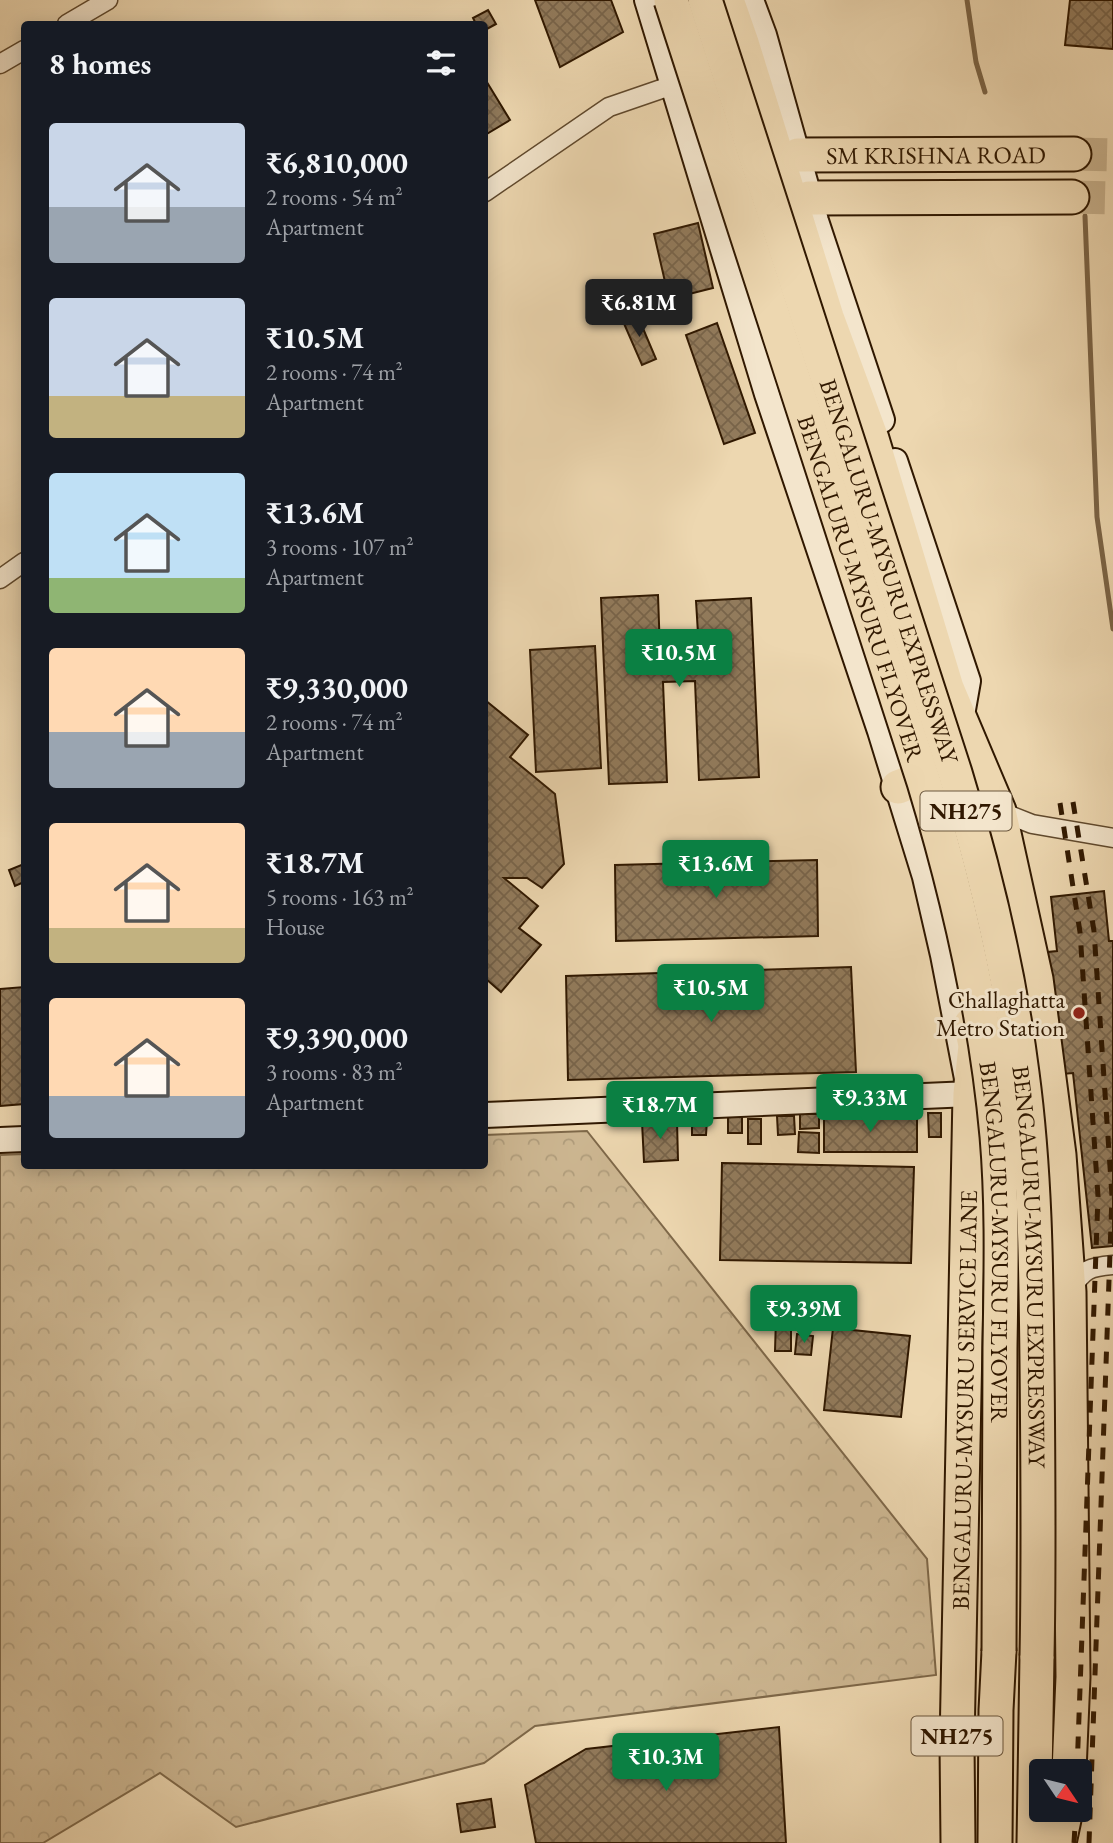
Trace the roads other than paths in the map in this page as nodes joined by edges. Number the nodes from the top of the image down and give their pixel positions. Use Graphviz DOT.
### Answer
graph roads {
  1 [pos="108,0"];
  2 [pos="647,0"];
  3 [pos="659,0"];
  4 [pos="671,0"];
  5 [pos="705,0"];
  6 [pos="727,0"];
  7 [pos="751,0"];
  8 [pos="72,21"];
  9 [pos="21,52"];
  10 [pos="0,64"];
  11 [pos="673,85"];
  12 [pos="1074,154"];
  13 [pos="798,156"];
  14 [pos="488,190"];
  15 [pos="1072,197"];
  16 [pos="809,198"];
  17 [pos="21,564"];
  18 [pos="0,579"];
  19 [pos="961,721"];
  20 [pos="976,756"];
  21 [pos="904,785"];
  22 [pos="999,811"];
  23 [pos="1113,838"];
  24 [pos="970,1094"];
  25 [pos="488,1115"];
  26 [pos="21,1139"];
  27 [pos="0,1140"];
  28 [pos="1113,1265"];
  29 [pos="1069,1292"];
  30 [pos="1070,1759"];
  31 [pos="1064,1822"];
  32 [pos="1067,1822"];
  33 [pos="958,1843"];
  34 [pos="995,1843"];
  35 [pos="1034,1843"];
  36 [pos="1059,1843"];
  37 [pos="1066,1843"];
  1 -- 8 [label="street"];
  2 -- 11 [label="street, NH275"];
  3 -- 21 [label="highway, NH275"];
  4 -- 34 [label="highway, BENGALURU-MYSURU FLYOVER / NH275, bridge"];
  5 -- 35 [label="highway, BENGALURU-MYSURU EXPRESSWAY / NH275, bridge"];
  6 -- 19 [label="highway, BENGALURU-MYSURU EXPRESSWAY / NH275"];
  7 -- 13 [label="street, BENGALURU-MYSURU EXPRESSWAY"];
  9 -- 10 [label="street"];
  11 -- 14 [label="street"];
  11 -- 21 [label="street, NH275"];
  12 -- 13 [label="highway, SM KRISHNA ROAD"];
  13 -- 16 [label="street, BENGALURU-MYSURU EXPRESSWAY"];
  15 -- 16 [label="highway, SM KRISHNA ROAD"];
  16 -- 19 [label="street, BENGALURU-MYSURU EXPRESSWAY"];
  17 -- 18 [label="street"];
  19 -- 20 [label="highway, BENGALURU-MYSURU EXPRESSWAY / NH275"];
  20 -- 21 [label="highway"];
  20 -- 22 [label="highway, BENGALURU-MYSURU EXPRESSWAY / NH275"];
  21 -- 24 [label="highway, NH275"];
  22 -- 23 [label="street"];
  22 -- 29 [label="highway, BENGALURU-MYSURU EXPRESSWAY / NH275"];
  24 -- 25 [label="street"];
  24 -- 33 [label="highway, BENGALURU-MYSURU SERVICE LANE / NH275"];
  26 -- 27 [label="street"];
  28 -- 29 [label="street"];
  29 -- 30 [label="highway, BENGALURU-MYSURU EXPRESSWAY / NH275"];
  31 -- 36 [label="highway"];
  32 -- 37 [label="highway"];
}
